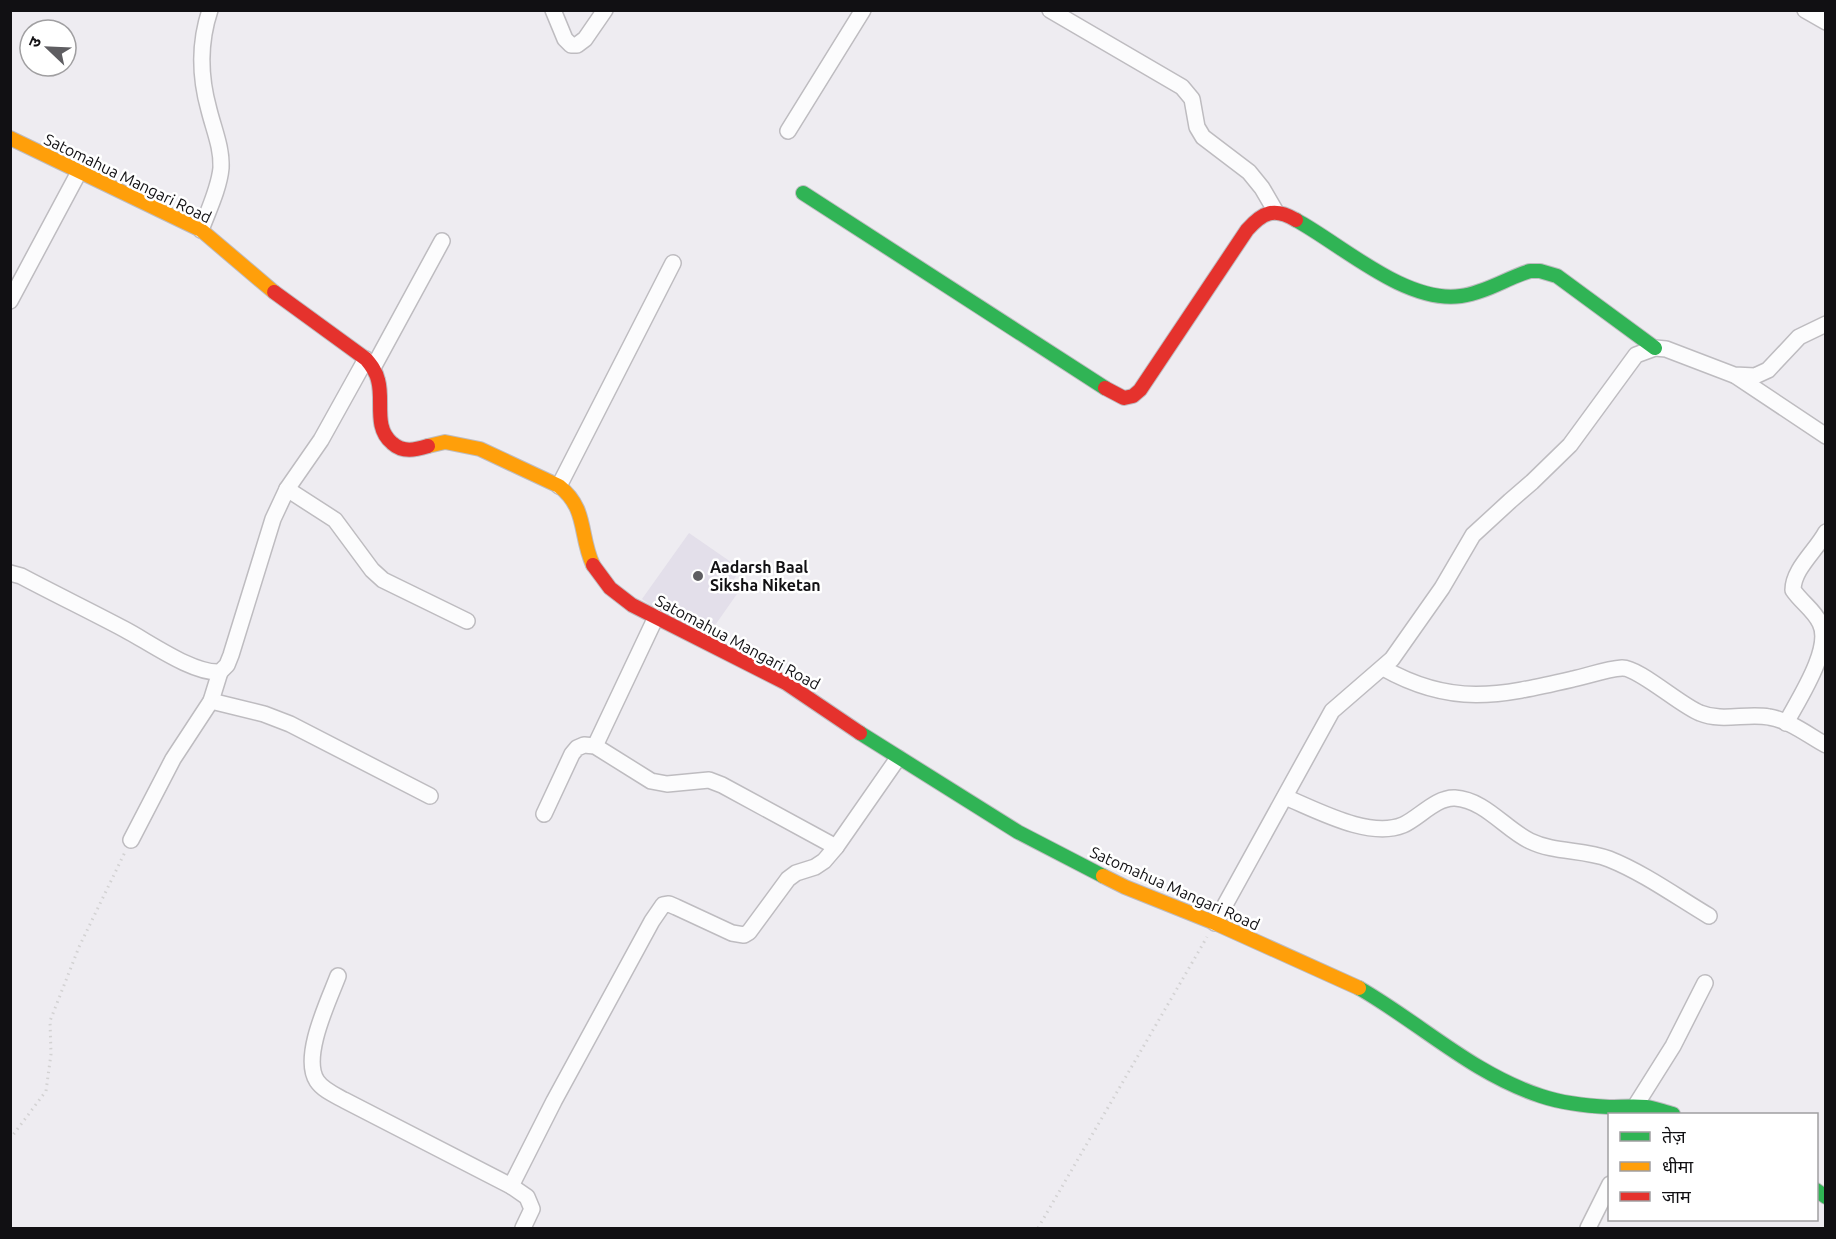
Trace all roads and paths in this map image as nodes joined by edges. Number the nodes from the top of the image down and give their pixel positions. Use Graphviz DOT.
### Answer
graph roads {
  1 [pos="210,10"];
  2 [pos="552,10"];
  3 [pos="604,10"];
  4 [pos="863,10"];
  5 [pos="1050,10"];
  6 [pos="1805,10"];
  7 [pos="1826,22"];
  8 [pos="788,131"];
  9 [pos="10,138"];
  10 [pos="79,172"];
  11 [pos="802,193"];
  12 [pos="1276,212"];
  13 [pos="201,230"];
  14 [pos="442,241"];
  15 [pos="673,262"];
  16 [pos="10,301"];
  17 [pos="1826,324"];
  18 [pos="1655,348"];
  19 [pos="370,363"];
  20 [pos="1734,375"];
  21 [pos="1826,436"];
  22 [pos="559,486"];
  23 [pos="287,489"];
  24 [pos="1826,532"];
  25 [pos="11,573"];
  26 [pos="656,617"];
  27 [pos="468,621"];
  28 [pos="1383,668"];
  29 [pos="220,672"];
  30 [pos="211,701"];
  31 [pos="1786,723"];
  32 [pos="595,746"];
  33 [pos="1826,746"];
  34 [pos="898,759"];
  35 [pos="430,796"];
  36 [pos="1285,797"];
  37 [pos="544,814"];
  38 [pos="131,840"];
  39 [pos="836,847"];
  40 [pos="1709,916"];
  41 [pos="1215,923"];
  42 [pos="338,976"];
  43 [pos="1705,983"];
  44 [pos="1641,1110"];
  45 [pos="1665,1113"];
  46 [pos="10,1139"];
  47 [pos="512,1186"];
  48 [pos="1608,1188"];
  49 [pos="524,1228"];
  50 [pos="1038,1228"];
  51 [pos="1588,1228"];
  1 -- 13 [label="street"];
  2 -- 3 [label="street"];
  4 -- 8 [label="street"];
  5 -- 12 [label="street"];
  6 -- 7 [label="street"];
  9 -- 10 [label="street, Satomahua Mangari Road"];
  10 -- 13 [label="street, Satomahua Mangari Road"];
  10 -- 16 [label="street"];
  11 -- 12 [label="street"];
  12 -- 18 [label="street"];
  13 -- 19 [label="street, Satomahua Mangari Road"];
  14 -- 19 [label="street"];
  15 -- 22 [label="street"];
  17 -- 20 [label="street"];
  18 -- 20 [label="street"];
  18 -- 28 [label="street"];
  19 -- 22 [label="street, Satomahua Mangari Road"];
  19 -- 23 [label="street"];
  20 -- 21 [label="street"];
  22 -- 26 [label="street, Satomahua Mangari Road"];
  23 -- 27 [label="street"];
  23 -- 29 [label="street"];
  24 -- 31 [label="street"];
  25 -- 29 [label="street"];
  26 -- 32 [label="street"];
  26 -- 34 [label="street, Satomahua Mangari Road"];
  28 -- 31 [label="street"];
  28 -- 36 [label="street"];
  29 -- 30 [label="street"];
  30 -- 35 [label="street"];
  30 -- 38 [label="street"];
  31 -- 33 [label="street"];
  32 -- 37 [label="street"];
  32 -- 39 [label="street"];
  34 -- 39 [label="street"];
  34 -- 41 [label="street, Satomahua Mangari Road"];
  36 -- 40 [label="street"];
  36 -- 41 [label="street"];
  38 -- 46 [label="path"];
  39 -- 47 [label="street"];
  41 -- 44 [label="street, Satomahua Mangari Road"];
  41 -- 50 [label="path"];
  42 -- 47 [label="street"];
  43 -- 44 [label="street"];
  44 -- 45 [label="street, Satomahua Mangari Road"];
  47 -- 49 [label="street"];
  48 -- 51 [label="street"];
}
